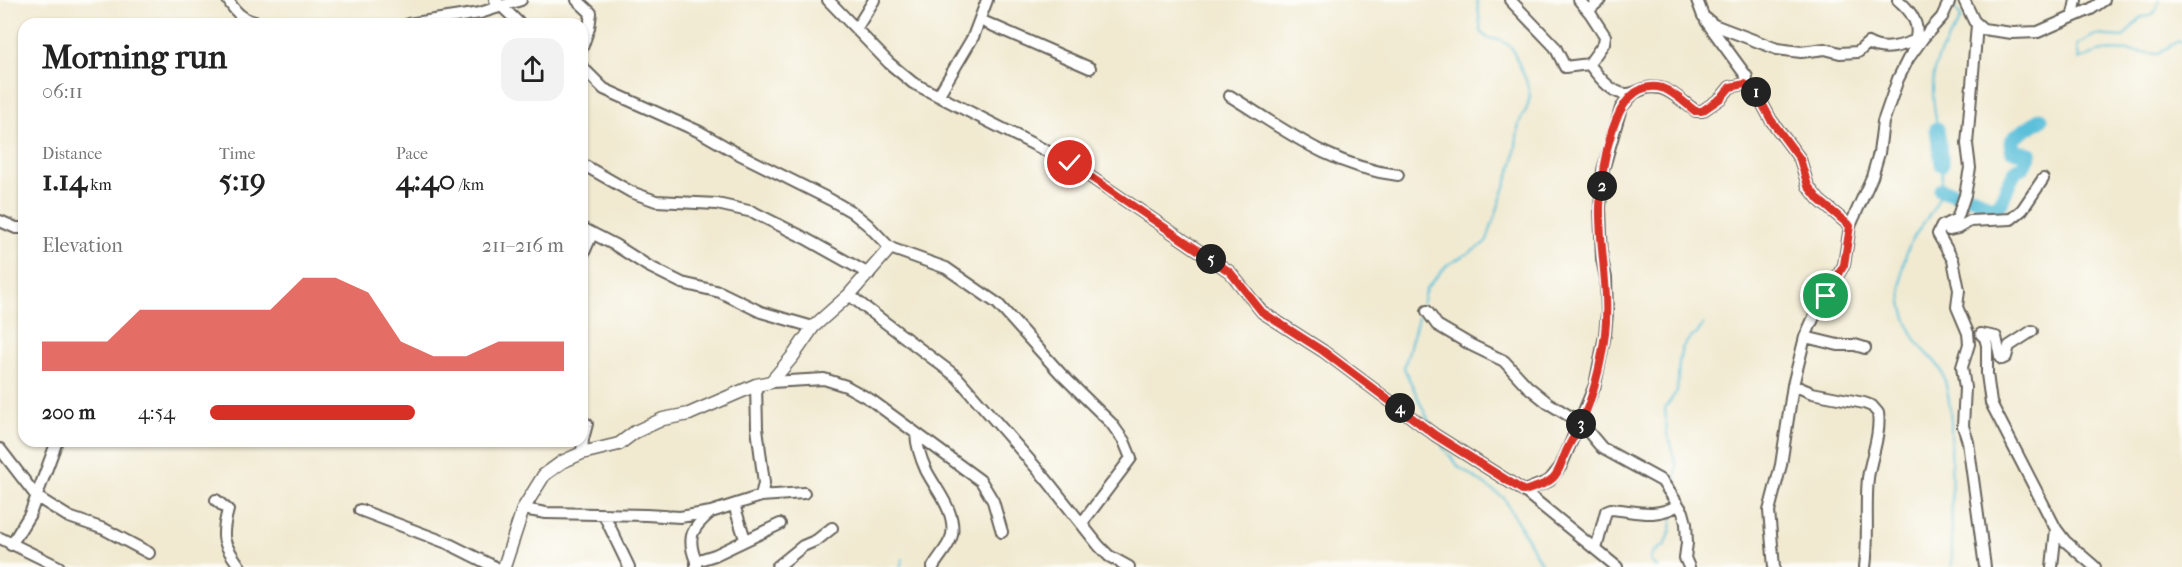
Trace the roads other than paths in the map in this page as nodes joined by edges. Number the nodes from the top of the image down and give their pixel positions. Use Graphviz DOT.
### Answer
graph roads {
  1 [pos="228,0"];
  2 [pos="521,0"];
  3 [pos="578,0"];
  4 [pos="828,0"];
  5 [pos="874,0"];
  6 [pos="987,0"];
  7 [pos="1510,0"];
  8 [pos="1579,0"];
  9 [pos="1600,0"];
  10 [pos="1697,0"];
  11 [pos="1898,0"];
  12 [pos="1950,0"];
  13 [pos="1964,0"];
  14 [pos="2076,0"];
  15 [pos="2104,0"];
  16 [pos="499,3"];
  17 [pos="1590,13"];
  18 [pos="2073,15"];
  19 [pos="1703,16"];
  20 [pos="242,18"];
  21 [pos="466,18"];
  22 [pos="514,18"];
  23 [pos="980,20"];
  24 [pos="1977,24"];
  25 [pos="856,29"];
  26 [pos="588,33"];
  27 [pos="1919,40"];
  28 [pos="1589,64"];
  29 [pos="1090,68"];
  30 [pos="588,73"];
  31 [pos="1745,84"];
  32 [pos="1634,93"];
  33 [pos="938,96"];
  34 [pos="1230,96"];
  35 [pos="588,167"];
  36 [pos="1398,175"];
  37 [pos="2043,179"];
  38 [pos="0,221"];
  39 [pos="1850,226"];
  40 [pos="1952,226"];
  41 [pos="18,228"];
  42 [pos="588,232"];
  43 [pos="890,248"];
  44 [pos="869,274"];
  45 [pos="849,295"];
  46 [pos="1427,311"];
  47 [pos="813,327"];
  48 [pos="2032,331"];
  49 [pos="1805,337"];
  50 [pos="1865,348"];
  51 [pos="771,382"];
  52 [pos="1793,385"];
  53 [pos="756,386"];
  54 [pos="1581,423"];
  55 [pos="916,434"];
  56 [pos="55,447"];
  57 [pos="583,447"];
  58 [pos="0,449"];
  59 [pos="582,453"];
  60 [pos="1524,491"];
  61 [pos="804,493"];
  62 [pos="761,496"];
  63 [pos="37,497"];
  64 [pos="216,500"];
  65 [pos="734,505"];
  66 [pos="1674,508"];
  67 [pos="523,509"];
  68 [pos="360,510"];
  69 [pos="711,512"];
  70 [pos="604,515"];
  71 [pos="1082,523"];
  72 [pos="780,524"];
  73 [pos="832,528"];
  74 [pos="2056,529"];
  75 [pos="1002,532"];
  76 [pos="0,538"];
  77 [pos="745,539"];
  78 [pos="11,545"];
  79 [pos="1596,549"];
  80 [pos="149,553"];
  81 [pos="696,564"];
  82 [pos="59,567"];
  83 [pos="240,567"];
  84 [pos="495,567"];
  85 [pos="504,567"];
  86 [pos="628,567"];
  87 [pos="777,567"];
  88 [pos="933,567"];
  89 [pos="1129,567"];
  90 [pos="1617,567"];
  91 [pos="1689,567"];
  92 [pos="1773,567"];
  93 [pos="1865,567"];
  94 [pos="1985,567"];
  95 [pos="2052,567"];
  96 [pos="2095,567"];
  1 -- 20 [label="street"];
  2 -- 16 [label="street"];
  3 -- 26 [label="street"];
  4 -- 25 [label="street"];
  5 -- 25 [label="street"];
  6 -- 23 [label="street"];
  7 -- 28 [label="street"];
  8 -- 17 [label="street"];
  9 -- 17 [label="street"];
  10 -- 19 [label="street"];
  11 -- 27 [label="street"];
  12 -- 27 [label="street"];
  13 -- 24 [label="street"];
  14 -- 18 [label="street"];
  15 -- 18 [label="street"];
  16 -- 21 [label="street"];
  16 -- 22 [label="street"];
  17 -- 28 [label="street"];
  18 -- 24 [label="street"];
  19 -- 27 [label="street"];
  19 -- 31 [label="street"];
  23 -- 29 [label="street"];
  23 -- 33 [label="street"];
  24 -- 40 [label="street"];
  25 -- 33 [label="street"];
  27 -- 39 [label="street"];
  28 -- 32 [label="street"];
  30 -- 43 [label="street"];
  31 -- 32 [label="street"];
  31 -- 39 [label="street"];
  32 -- 54 [label="street"];
  33 -- 60 [label="street"];
  34 -- 36 [label="street"];
  35 -- 44 [label="street"];
  37 -- 40 [label="street"];
  38 -- 41 [label="street"];
  39 -- 49 [label="street"];
  40 -- 94 [label="street"];
  42 -- 47 [label="street"];
  43 -- 44 [label="street"];
  43 -- 71 [label="street"];
  44 -- 45 [label="street"];
  45 -- 47 [label="street"];
  45 -- 71 [label="street"];
  46 -- 54 [label="street"];
  47 -- 51 [label="street"];
  48 -- 74 [label="street"];
  49 -- 50 [label="street"];
  49 -- 52 [label="street"];
  51 -- 53 [label="street"];
  51 -- 55 [label="street"];
  52 -- 92 [label="street"];
  52 -- 93 [label="street"];
  53 -- 59 [label="street"];
  53 -- 62 [label="street"];
  54 -- 60 [label="street"];
  54 -- 66 [label="street"];
  55 -- 75 [label="street"];
  55 -- 88 [label="street"];
  56 -- 63 [label="street"];
  57 -- 59 [label="street"];
  58 -- 63 [label="street"];
  59 -- 67 [label="street"];
  60 -- 79 [label="street"];
  61 -- 62 [label="street"];
  62 -- 65 [label="street"];
  63 -- 78 [label="street"];
  63 -- 80 [label="street"];
  64 -- 83 [label="street"];
  65 -- 69 [label="street"];
  65 -- 77 [label="street"];
  66 -- 79 [label="street"];
  66 -- 91 [label="street"];
  67 -- 70 [label="street"];
  67 -- 85 [label="street"];
  68 -- 84 [label="street"];
  69 -- 70 [label="street"];
  69 -- 81 [label="street"];
  70 -- 86 [label="street"];
  71 -- 89 [label="street"];
  72 -- 77 [label="street"];
  73 -- 87 [label="street"];
  74 -- 95 [label="street"];
  74 -- 96 [label="street"];
  76 -- 78 [label="street"];
  77 -- 81 [label="street"];
  78 -- 82 [label="street"];
  79 -- 90 [label="street"];
}
